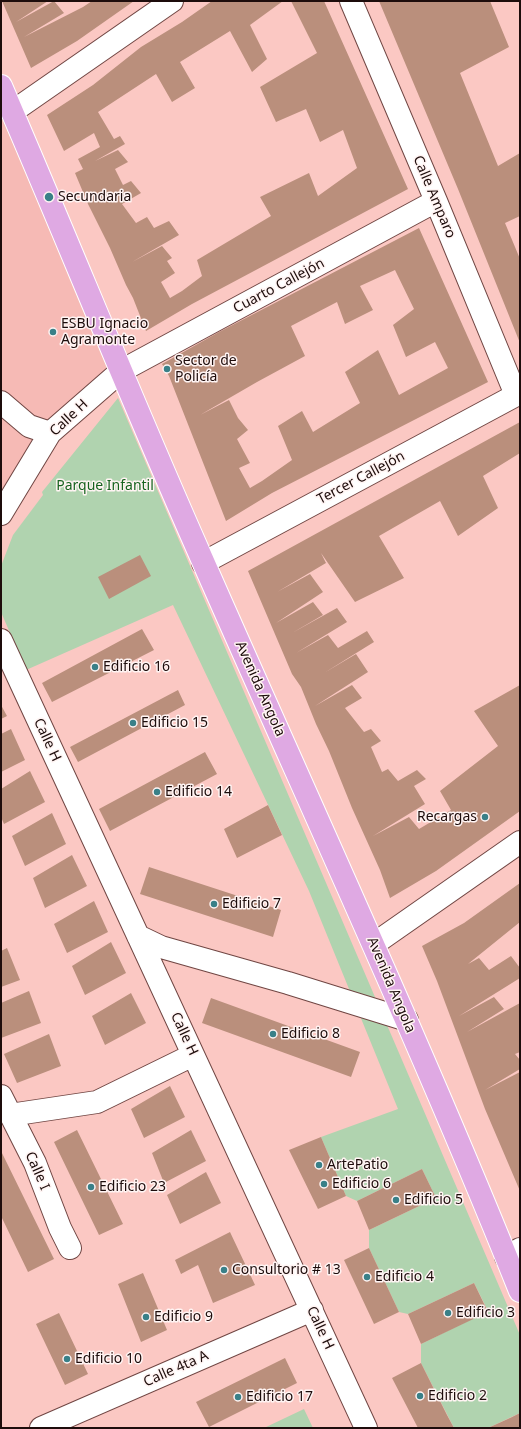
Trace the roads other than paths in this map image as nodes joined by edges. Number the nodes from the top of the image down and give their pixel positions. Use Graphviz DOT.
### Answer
graph roads {
  1 [pos="172,1"];
  2 [pos="351,1"];
  3 [pos="1,86"];
  4 [pos="12,112"];
  5 [pos="436,201"];
  6 [pos="121,371"];
  7 [pos="518,394"];
  8 [pos="1,402"];
  9 [pos="50,433"];
  10 [pos="1,514"];
  11 [pos="203,563"];
  12 [pos="1,640"];
  13 [pos="520,842"];
  14 [pos="138,936"];
  15 [pos="374,944"];
  16 [pos="407,1020"];
  17 [pos="193,1055"];
  18 [pos="5,1106"];
  19 [pos="70,1248"];
  20 [pos="513,1253"];
  21 [pos="520,1291"];
  22 [pos="312,1310"];
  23 [pos="41,1428"];
  24 [pos="366,1428"];
  1 -- 4 [label="street"];
  2 -- 5 [label="street, Calle Amparo"];
  3 -- 4 [label="main road, Avenida Angola"];
  4 -- 6 [label="main road, Avenida Angola"];
  5 -- 6 [label="street, Cuarto Callejón"];
  5 -- 7 [label="street, Calle Amparo"];
  6 -- 9 [label="street, Calle H"];
  6 -- 11 [label="main road, Avenida Angola"];
  7 -- 11 [label="street, Tercer Callejón"];
  8 -- 9 [label="street"];
  9 -- 10 [label="street, Calle H"];
  11 -- 15 [label="main road, Avenida Angola"];
  12 -- 14 [label="street, Calle H"];
  13 -- 15 [label="street"];
  14 -- 16 [label="street"];
  14 -- 17 [label="street, Calle H"];
  15 -- 16 [label="main road, Avenida Angola"];
  16 -- 20 [label="main road, Avenida Angola"];
  17 -- 18 [label="street"];
  17 -- 22 [label="street, Calle H"];
  18 -- 19 [label="street, Calle I"];
  20 -- 21 [label="main road, Avenida Angola"];
  22 -- 23 [label="street, Calle 4ta A"];
  22 -- 24 [label="street, Calle H"];
}
